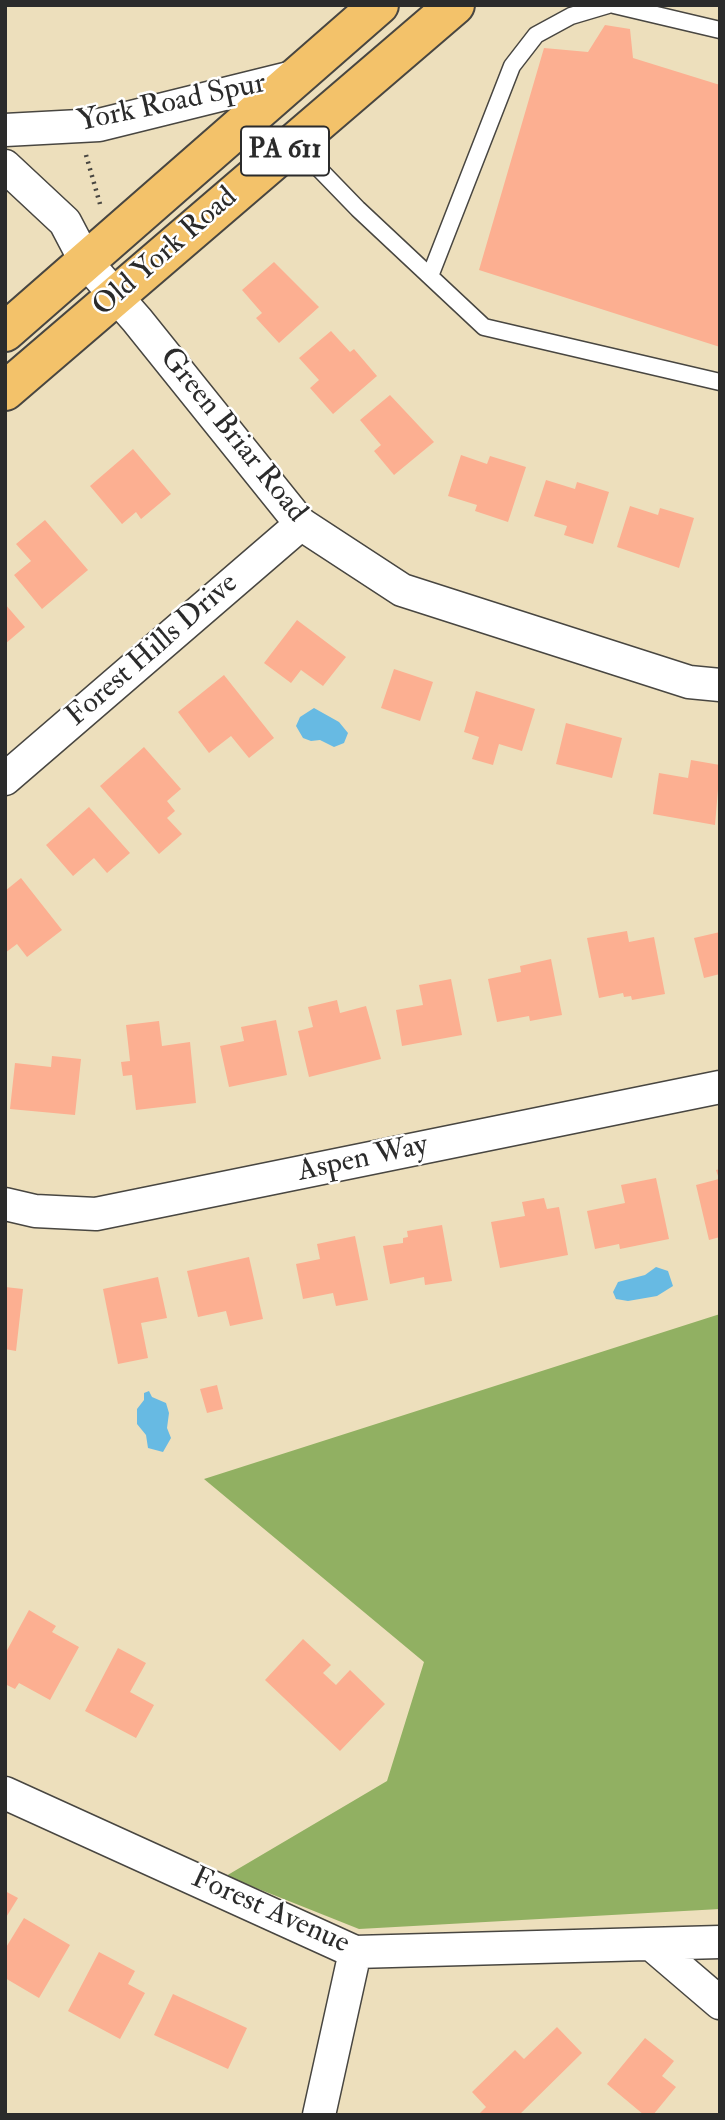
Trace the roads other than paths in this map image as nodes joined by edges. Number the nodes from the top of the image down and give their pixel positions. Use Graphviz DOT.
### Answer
graph roads {
  1 [pos="379,5"];
  2 [pos="455,5"];
  3 [pos="608,5"];
  4 [pos="614,5"];
  5 [pos="720,30"];
  6 [pos="297,76"];
  7 [pos="5,130"];
  8 [pos="294,143"];
  9 [pos="5,166"];
  10 [pos="5,192"];
  11 [pos="86,262"];
  12 [pos="430,276"];
  13 [pos="116,295"];
  14 [pos="5,332"];
  15 [pos="720,382"];
  16 [pos="5,391"];
  17 [pos="300,524"];
  18 [pos="720,685"];
  19 [pos="5,779"];
  20 [pos="720,1087"];
  21 [pos="5,1204"];
  22 [pos="5,1793"];
  23 [pos="720,1942"];
  24 [pos="651,1944"];
  25 [pos="355,1952"];
  26 [pos="720,2003"];
  27 [pos="318,2115"];
  1 -- 6 [label="highway, Old York Road / PA 611"];
  2 -- 8 [label="highway, Old York Road / PA 611"];
  3 -- 12 [label="lane"];
  4 -- 5 [label="lane"];
  6 -- 7 [label="street, York Road Spur"];
  6 -- 11 [label="highway, Old York Road / PA 611"];
  8 -- 12 [label="lane"];
  8 -- 13 [label="highway, Old York Road / PA 611"];
  9 -- 11 [label="street"];
  10 -- 11 [label="street"];
  11 -- 13 [label="street, Green Briar Road"];
  11 -- 14 [label="highway, Old York Road / PA 611"];
  12 -- 15 [label="lane"];
  13 -- 16 [label="highway, Old York Road / PA 611"];
  13 -- 17 [label="street, Green Briar Road"];
  17 -- 18 [label="street, Green Briar Road"];
  17 -- 19 [label="street, Forest Hills Drive"];
  20 -- 21 [label="street, Aspen Way"];
  22 -- 25 [label="street, Forest Avenue"];
  23 -- 24 [label="street, Forest Avenue"];
  24 -- 25 [label="street, Forest Avenue"];
  24 -- 26 [label="street"];
  25 -- 27 [label="street"];
}
